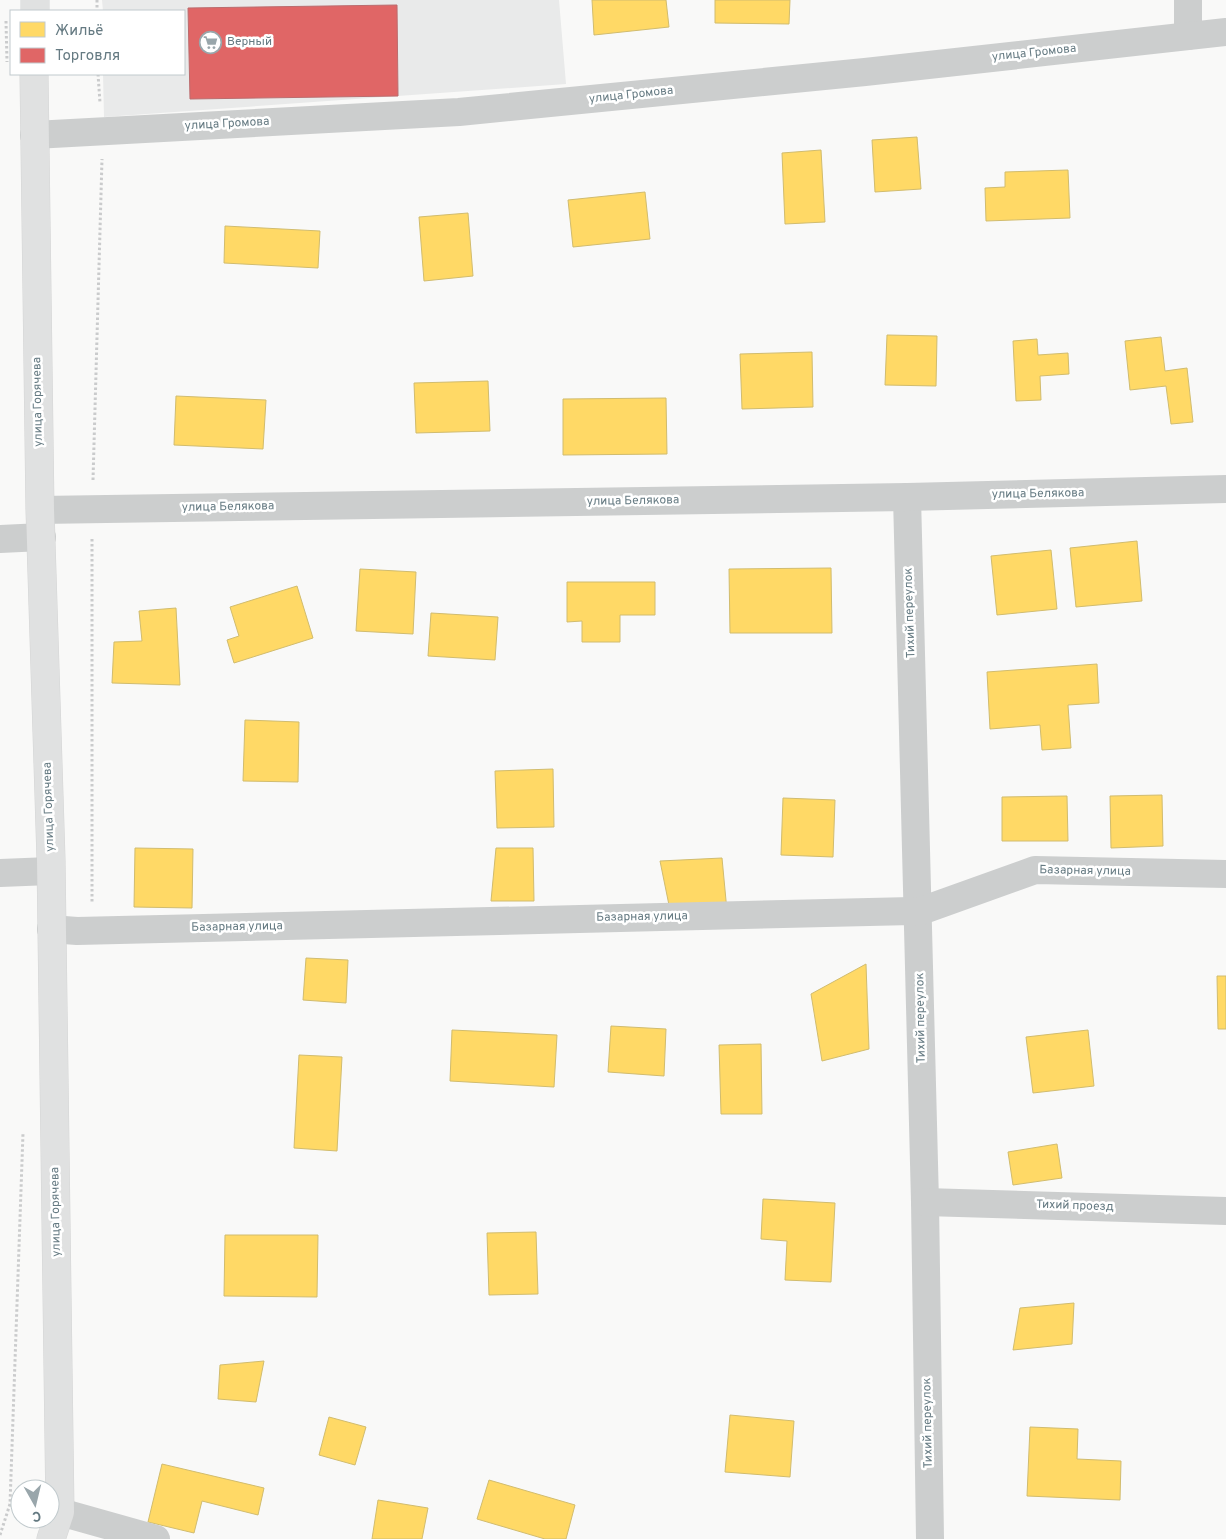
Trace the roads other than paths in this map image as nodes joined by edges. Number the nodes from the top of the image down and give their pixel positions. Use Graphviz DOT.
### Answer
graph roads {
  1 [pos="1188,0"];
  2 [pos="1226,32"];
  3 [pos="1188,36"];
  4 [pos="34,75"];
  5 [pos="34,135"];
  6 [pos="1226,489"];
  7 [pos="907,497"];
  8 [pos="40,510"];
  9 [pos="42,537"];
  10 [pos="0,539"];
  11 [pos="50,871"];
  12 [pos="0,872"];
  13 [pos="1226,874"];
  14 [pos="918,912"];
  15 [pos="51,929"];
  16 [pos="925,1202"];
  17 [pos="1226,1211"];
  18 [pos="59,1479"];
  19 [pos="60,1512"];
  20 [pos="156,1539"];
  21 [pos="930,1539"];
  1 -- 3 [label="street"];
  2 -- 3 [label="street, улица Громова"];
  3 -- 5 [label="street, улица Громова"];
  4 -- 5 [label="main road, улица Горячева"];
  5 -- 8 [label="main road, улица Горячева"];
  6 -- 7 [label="street, улица Белякова"];
  7 -- 8 [label="street, улица Белякова"];
  7 -- 14 [label="street, Тихий переулок"];
  8 -- 9 [label="main road, улица Горячева"];
  9 -- 10 [label="street"];
  9 -- 11 [label="main road, улица Горячева"];
  11 -- 12 [label="street"];
  11 -- 15 [label="main road, улица Горячева"];
  13 -- 14 [label="street, Базарная улица"];
  14 -- 15 [label="street, Базарная улица"];
  14 -- 16 [label="street, Тихий переулок"];
  15 -- 18 [label="main road, улица Горячева"];
  16 -- 17 [label="street, Тихий проезд"];
  16 -- 21 [label="street, Тихий переулок"];
  19 -- 20 [label="street"];
}
